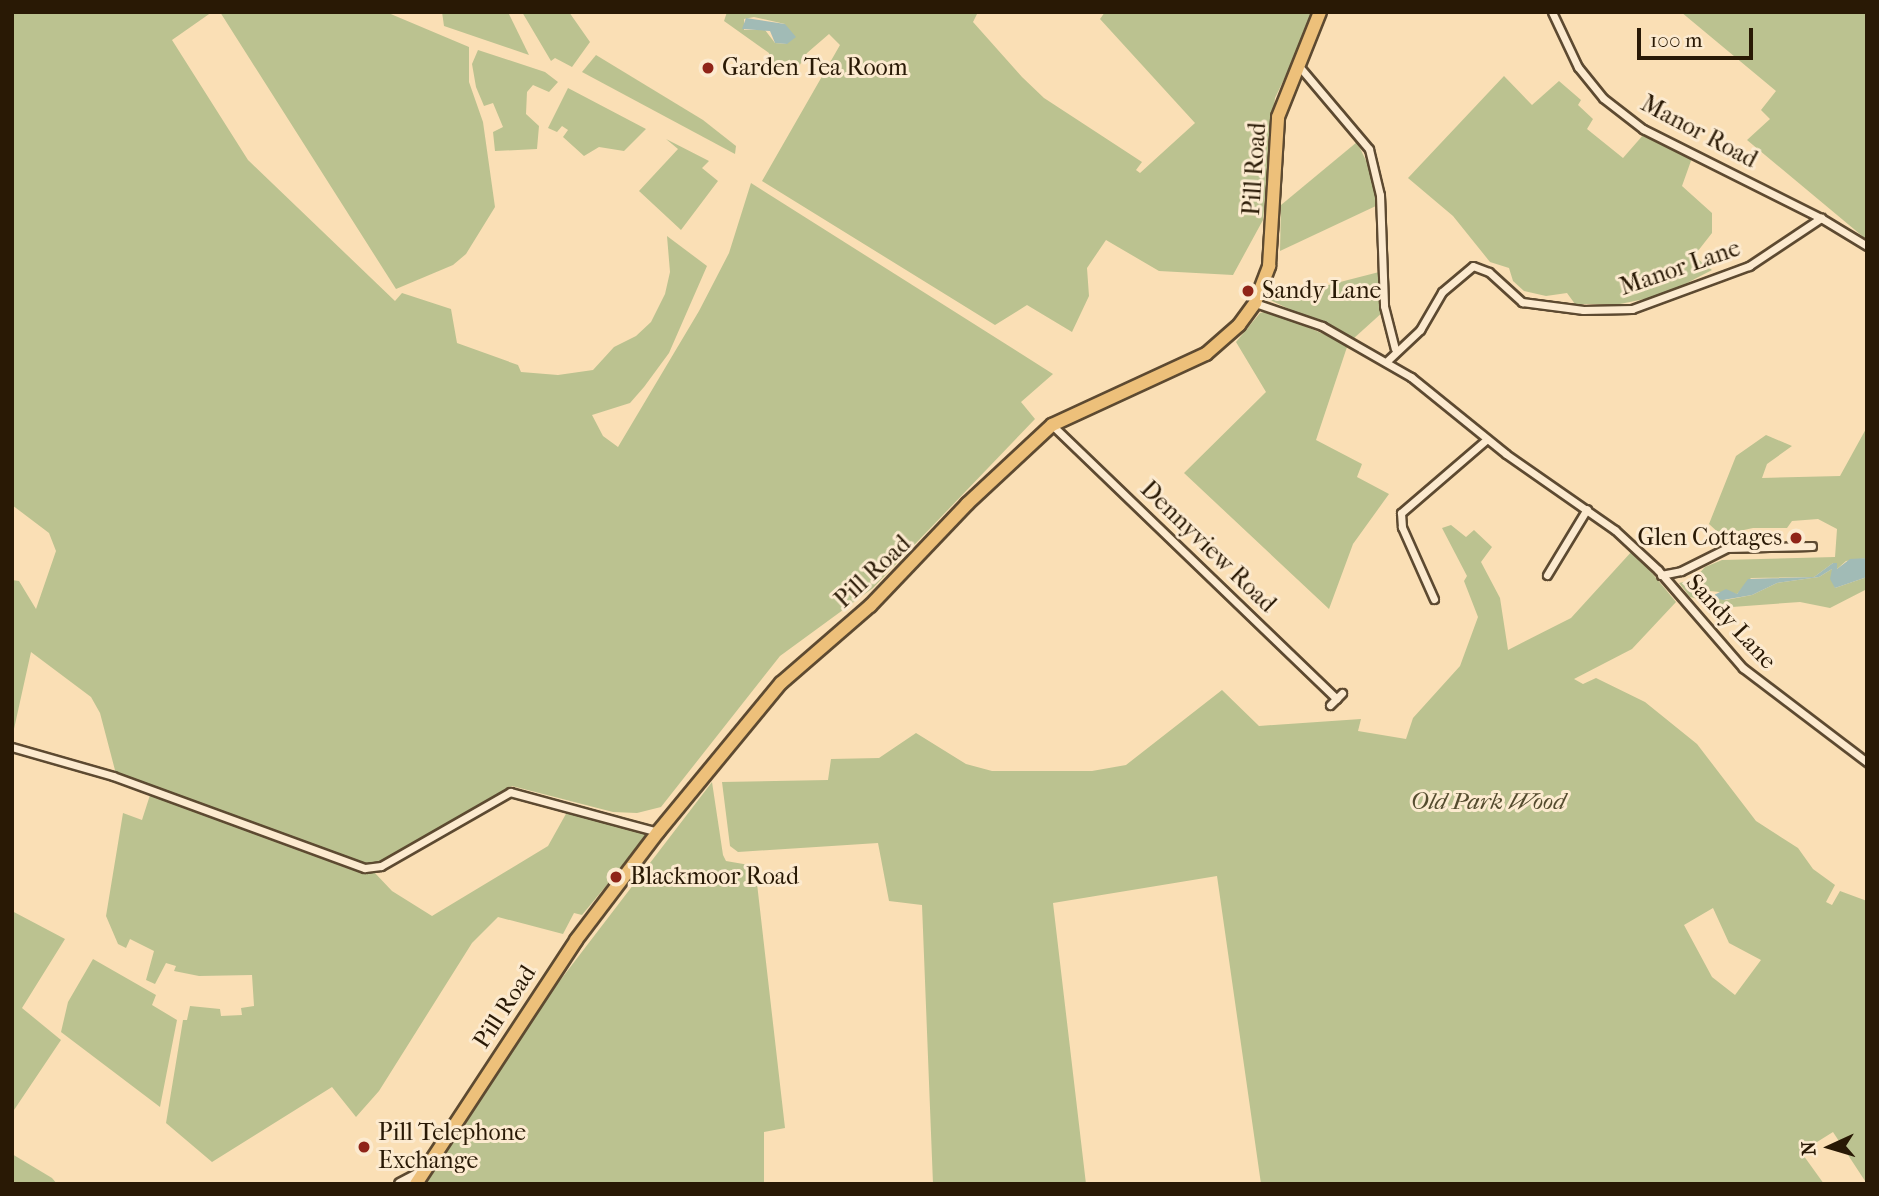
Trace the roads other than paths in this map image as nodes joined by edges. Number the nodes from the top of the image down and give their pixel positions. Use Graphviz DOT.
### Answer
graph roads {
  1 [pos="1320,12"];
  2 [pos="1552,12"];
  3 [pos="1297,64"];
  4 [pos="1821,218"];
  5 [pos="1867,246"];
  6 [pos="1255,303"];
  7 [pos="1395,349"];
  8 [pos="1386,362"];
  9 [pos="1052,425"];
  10 [pos="1487,439"];
  11 [pos="1587,509"];
  12 [pos="1812,545"];
  13 [pos="1547,575"];
  14 [pos="1661,575"];
  15 [pos="1434,599"];
  16 [pos="1330,705"];
  17 [pos="12,747"];
  18 [pos="1867,761"];
  19 [pos="658,832"];
  20 [pos="424,1171"];
  21 [pos="400,1184"];
  22 [pos="416,1184"];
  1 -- 3 [label="main road, Pill Road"];
  2 -- 4 [label="street, Manor Road"];
  3 -- 6 [label="main road, Pill Road"];
  3 -- 7 [label="street"];
  4 -- 5 [label="street, Manor Road"];
  4 -- 7 [label="street, Manor Lane"];
  6 -- 8 [label="street, Sandy Lane"];
  6 -- 9 [label="main road, Pill Road"];
  7 -- 8 [label="street, Manor Lane"];
  8 -- 10 [label="street, Sandy Lane"];
  9 -- 16 [label="street, Dennyview Road"];
  9 -- 19 [label="main road, Pill Road"];
  10 -- 11 [label="street, Sandy Lane"];
  10 -- 15 [label="street"];
  11 -- 13 [label="street"];
  11 -- 14 [label="street, Sandy Lane"];
  12 -- 14 [label="street"];
  14 -- 18 [label="street, Sandy Lane"];
  17 -- 19 [label="street"];
  19 -- 20 [label="main road, Pill Road"];
  20 -- 21 [label="street, Pill Road"];
  20 -- 22 [label="main road"];
}
